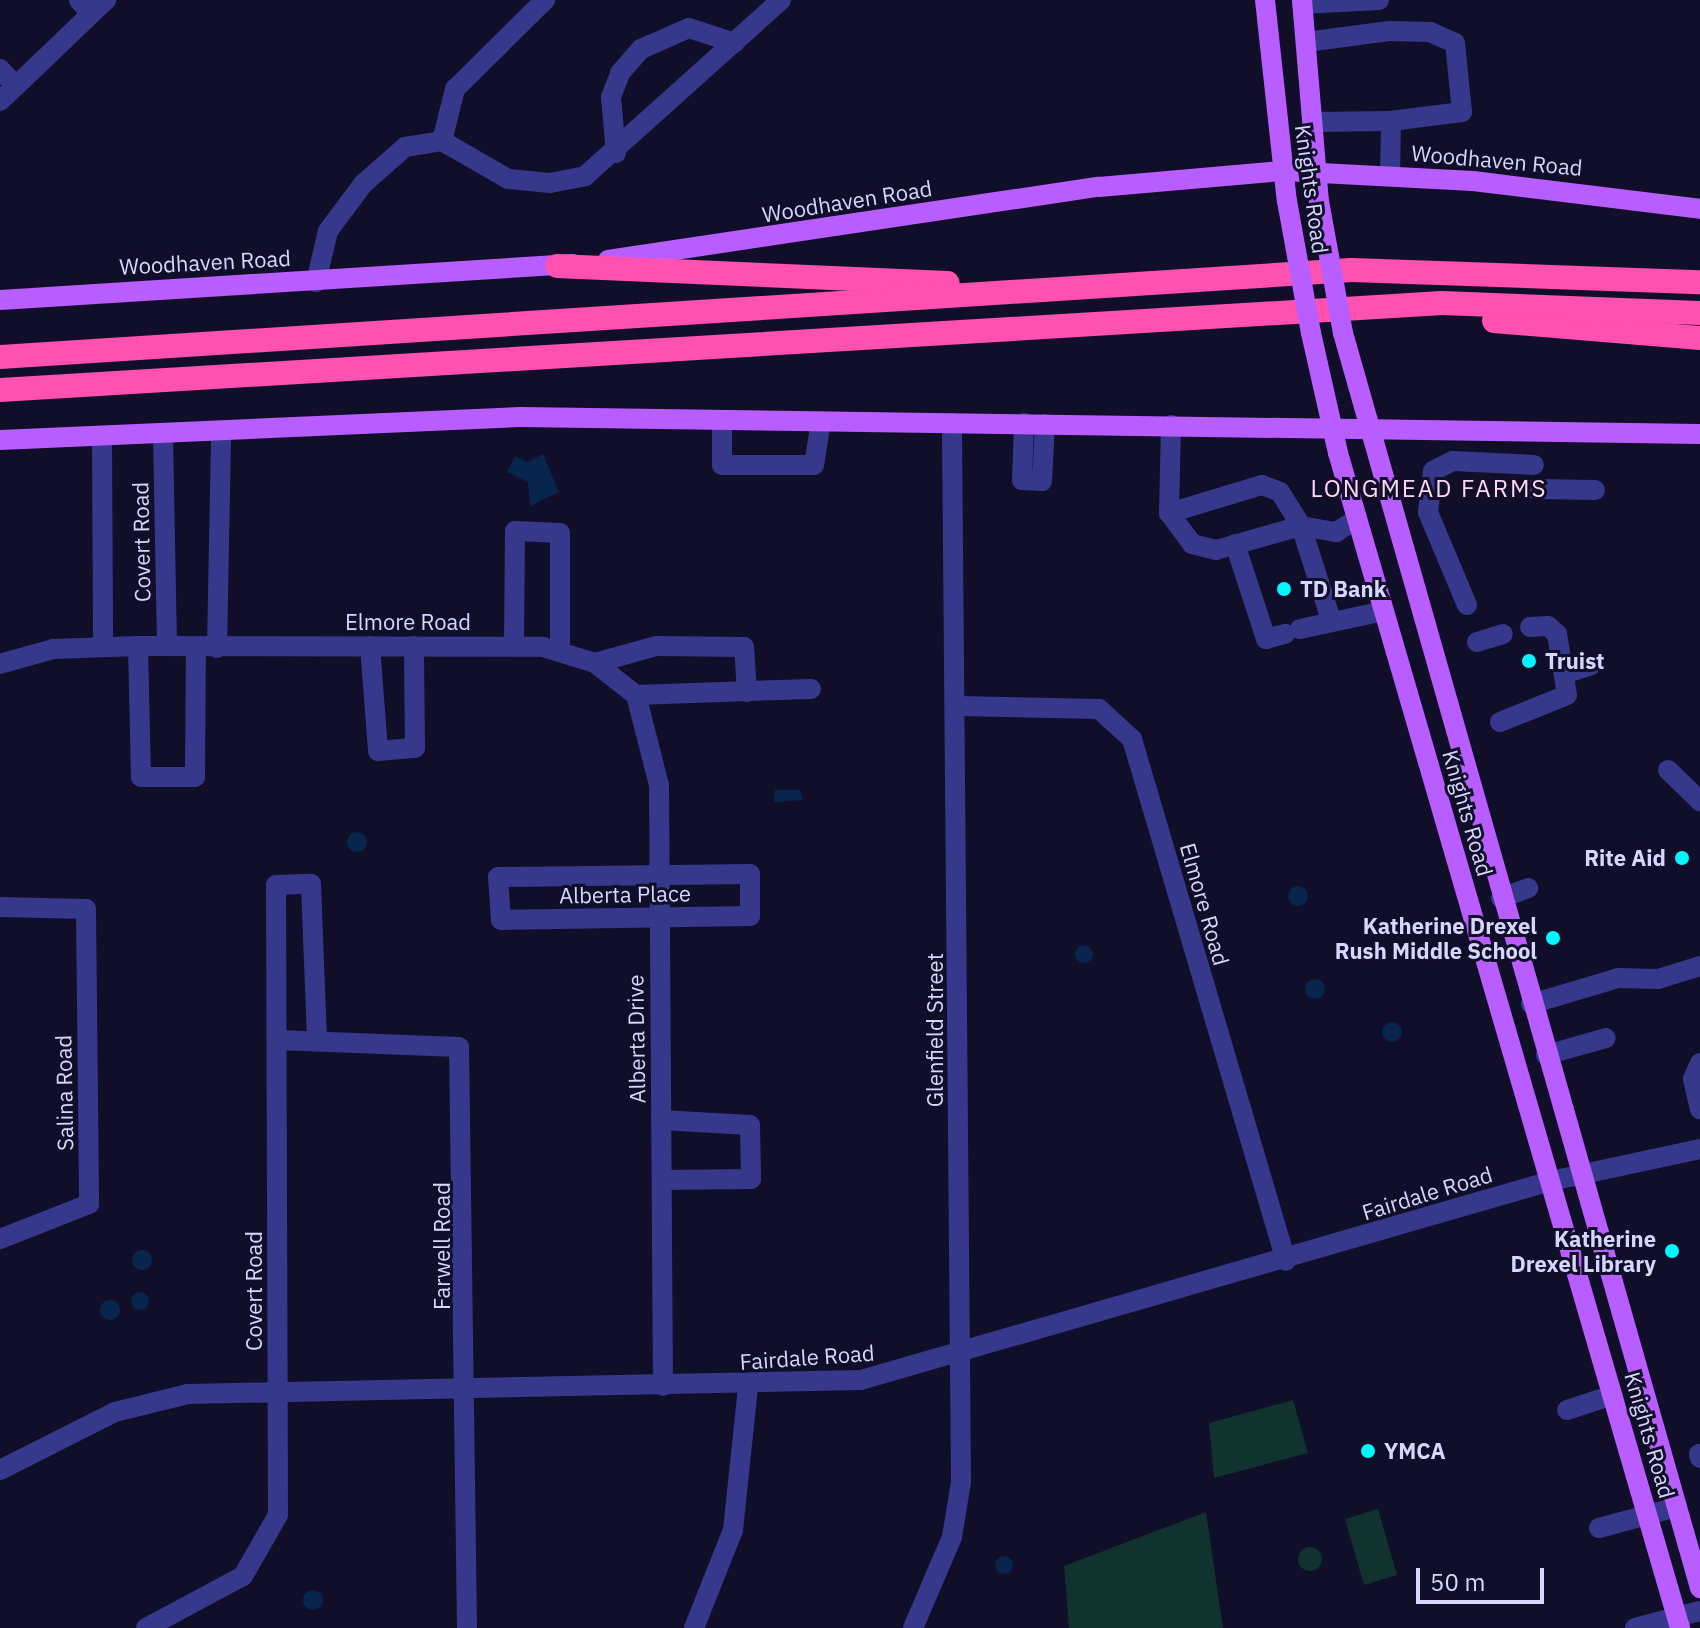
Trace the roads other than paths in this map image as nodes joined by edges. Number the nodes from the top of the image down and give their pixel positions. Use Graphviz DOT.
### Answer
graph roads {
  1 [pos="545,0"];
  2 [pos="781,0"];
  3 [pos="1265,0"];
  4 [pos="1379,0"];
  5 [pos="1335,1"];
  6 [pos="1302,2"];
  7 [pos="92,5"];
  8 [pos="1306,42"];
  9 [pos="735,43"];
  10 [pos="0,69"];
  11 [pos="16,86"];
  12 [pos="0,101"];
  13 [pos="1391,121"];
  14 [pos="1313,122"];
  15 [pos="442,141"];
  16 [pos="616,153"];
  17 [pos="1283,171"];
  18 [pos="1317,172"];
  19 [pos="1390,176"];
  20 [pos="1700,209"];
  21 [pos="557,266"];
  22 [pos="316,282"];
  23 [pos="1700,282"];
  24 [pos="1058,284"];
  25 [pos="0,300"];
  26 [pos="1381,309"];
  27 [pos="1700,313"];
  28 [pos="1700,338"];
  29 [pos="0,357"];
  30 [pos="0,390"];
  31 [pos="722,420"];
  32 [pos="821,422"];
  33 [pos="952,423"];
  34 [pos="1024,423"];
  35 [pos="1045,424"];
  36 [pos="1171,425"];
  37 [pos="1331,428"];
  38 [pos="1365,431"];
  39 [pos="221,432"];
  40 [pos="1700,434"];
  41 [pos="163,436"];
  42 [pos="102,437"];
  43 [pos="0,440"];
  44 [pos="1534,465"];
  45 [pos="1535,489"];
  46 [pos="1595,490"];
  47 [pos="1169,513"];
  48 [pos="1357,519"];
  49 [pos="1301,526"];
  50 [pos="1235,544"];
  51 [pos="1411,587"];
  52 [pos="1324,598"];
  53 [pos="1382,604"];
  54 [pos="1467,605"];
  55 [pos="1331,620"];
  56 [pos="1530,627"];
  57 [pos="1503,634"];
  58 [pos="1477,642"];
  59 [pos="138,646"];
  60 [pos="167,646"];
  61 [pos="370,646"];
  62 [pos="414,646"];
  63 [pos="514,646"];
  64 [pos="103,647"];
  65 [pos="196,648"];
  66 [pos="217,648"];
  67 [pos="560,651"];
  68 [pos="595,663"];
  69 [pos="0,664"];
  70 [pos="1591,665"];
  71 [pos="1567,673"];
  72 [pos="811,689"];
  73 [pos="747,692"];
  74 [pos="636,695"];
  75 [pos="958,706"];
  76 [pos="1500,722"];
  77 [pos="1668,770"];
  78 [pos="1700,801"];
  79 [pos="658,874"];
  80 [pos="1528,888"];
  81 [pos="1501,900"];
  82 [pos="0,907"];
  83 [pos="1473,914"];
  84 [pos="658,918"];
  85 [pos="1700,966"];
  86 [pos="1531,1004"];
  87 [pos="1606,1038"];
  88 [pos="277,1040"];
  89 [pos="317,1041"];
  90 [pos="1546,1055"];
  91 [pos="1700,1063"];
  92 [pos="1700,1106"];
  93 [pos="661,1120"];
  94 [pos="1700,1149"];
  95 [pos="1580,1174"];
  96 [pos="662,1180"];
  97 [pos="1551,1181"];
  98 [pos="0,1239"];
  99 [pos="1286,1261"];
  100 [pos="959,1356"];
  101 [pos="467,1386"];
  102 [pos="663,1386"];
  103 [pos="279,1387"];
  104 [pos="748,1387"];
  105 [pos="1613,1395"];
  106 [pos="1567,1410"];
  107 [pos="3,1462"];
  108 [pos="1677,1507"];
  109 [pos="1648,1515"];
  110 [pos="1599,1528"];
  111 [pos="1700,1588"];
  112 [pos="1700,1611"];
  113 [pos="1679,1622"];
  114 [pos="146,1628"];
  115 [pos="467,1628"];
  116 [pos="694,1628"];
  117 [pos="913,1628"];
  118 [pos="1635,1628"];
  1 -- 15 [label="street"];
  2 -- 9 [label="street"];
  3 -- 17 [label="main road, Knights Road"];
  4 -- 5 [label="street"];
  5 -- 6 [label="street"];
  6 -- 8 [label="main road, Knights Road"];
  7 -- 11 [label="street"];
  8 -- 13 [label="street"];
  8 -- 14 [label="main road, Knights Road"];
  9 -- 16 [label="street"];
  9 -- 16 [label="street"];
  10 -- 11 [label="street"];
  11 -- 12 [label="street"];
  13 -- 14 [label="street"];
  13 -- 19 [label="street"];
  14 -- 18 [label="main road, Knights Road"];
  15 -- 16 [label="street"];
  15 -- 22 [label="street"];
  17 -- 18 [label="main road, Woodhaven Road"];
  17 -- 21 [label="main road, Woodhaven Road"];
  17 -- 37 [label="main road, Knights Road, bridge"];
  18 -- 19 [label="main road, Woodhaven Road"];
  18 -- 38 [label="main road, Knights Road, bridge"];
  19 -- 20 [label="main road, Woodhaven Road"];
  21 -- 22 [label="main road, Woodhaven Road"];
  21 -- 24 [label="highway"];
  22 -- 25 [label="main road, Woodhaven Road"];
  23 -- 24 [label="highway"];
  24 -- 29 [label="highway"];
  26 -- 27 [label="highway"];
  26 -- 28 [label="highway"];
  26 -- 30 [label="highway"];
  31 -- 32 [label="main road"];
  31 -- 32 [label="street"];
  31 -- 39 [label="main road"];
  32 -- 33 [label="main road"];
  33 -- 34 [label="main road"];
  33 -- 75 [label="street, Glenfield Street"];
  34 -- 35 [label="main road"];
  34 -- 35 [label="street"];
  35 -- 36 [label="main road"];
  36 -- 37 [label="main road"];
  36 -- 47 [label="street"];
  37 -- 38 [label="main road"];
  37 -- 48 [label="main road, Knights Road"];
  38 -- 40 [label="main road"];
  38 -- 51 [label="main road, Knights Road"];
  39 -- 41 [label="main road"];
  39 -- 66 [label="street"];
  41 -- 42 [label="main road"];
  41 -- 60 [label="street, Covert Road"];
  42 -- 43 [label="main road"];
  42 -- 64 [label="street"];
  44 -- 54 [label="street"];
  45 -- 46 [label="street"];
  47 -- 49 [label="street"];
  47 -- 50 [label="street"];
  48 -- 49 [label="street"];
  48 -- 53 [label="main road, Knights Road"];
  49 -- 50 [label="street"];
  49 -- 52 [label="street"];
  50 -- 55 [label="street"];
  51 -- 53 [label="main road"];
  51 -- 81 [label="main road, Knights Road"];
  52 -- 53 [label="street"];
  52 -- 55 [label="street"];
  53 -- 55 [label="street"];
  53 -- 83 [label="main road, Knights Road"];
  56 -- 71 [label="street"];
  57 -- 58 [label="street"];
  59 -- 60 [label="street, Elmore Road"];
  59 -- 64 [label="street, Elmore Road"];
  59 -- 65 [label="street"];
  60 -- 65 [label="street, Elmore Road"];
  61 -- 62 [label="street, Elmore Road"];
  61 -- 62 [label="street"];
  61 -- 66 [label="street, Elmore Road"];
  62 -- 63 [label="street, Elmore Road"];
  63 -- 67 [label="street, Elmore Road"];
  63 -- 67 [label="street"];
  64 -- 69 [label="street, Elmore Road"];
  65 -- 66 [label="street, Elmore Road"];
  67 -- 68 [label="street, Elmore Road"];
  68 -- 73 [label="street"];
  68 -- 74 [label="street, Elmore Road"];
  70 -- 71 [label="street"];
  71 -- 76 [label="street"];
  72 -- 73 [label="street"];
  73 -- 74 [label="street"];
  74 -- 79 [label="street, Alberta Drive"];
  75 -- 99 [label="street, Elmore Road"];
  75 -- 100 [label="street, Glenfield Street"];
  77 -- 78 [label="street"];
  79 -- 84 [label="street, Alberta Drive"];
  79 -- 84 [label="street, Alberta Place"];
  79 -- 84 [label="street, Alberta Place"];
  80 -- 81 [label="street"];
  81 -- 83 [label="main road"];
  81 -- 86 [label="main road, Knights Road"];
  82 -- 98 [label="street, Salina Road"];
  83 -- 97 [label="main road, Knights Road"];
  84 -- 93 [label="street, Alberta Drive"];
  85 -- 86 [label="street"];
  86 -- 90 [label="main road, Knights Road"];
  87 -- 90 [label="street"];
  88 -- 89 [label="street, Farwell Road"];
  88 -- 89 [label="street, Covert Road"];
  88 -- 103 [label="street, Covert Road"];
  89 -- 101 [label="street, Farwell Road"];
  90 -- 95 [label="main road, Knights Road"];
  91 -- 92 [label="street"];
  93 -- 96 [label="street, Alberta Drive"];
  93 -- 96 [label="street"];
  94 -- 95 [label="street, Fairdale Road"];
  95 -- 97 [label="street, Fairdale Road"];
  95 -- 108 [label="main road, Knights Road"];
  96 -- 102 [label="street, Alberta Drive"];
  97 -- 99 [label="street, Fairdale Road"];
  97 -- 105 [label="main road, Knights Road"];
  99 -- 100 [label="street, Fairdale Road"];
  100 -- 104 [label="street, Fairdale Road"];
  100 -- 117 [label="street, Glenfield Street"];
  101 -- 102 [label="street, Fairdale Road"];
  101 -- 103 [label="street, Fairdale Road"];
  101 -- 115 [label="street, Farwell Road"];
  102 -- 104 [label="street, Fairdale Road"];
  103 -- 107 [label="street, Fairdale Road"];
  103 -- 114 [label="street, Covert Road"];
  104 -- 116 [label="street"];
  105 -- 106 [label="street"];
  105 -- 109 [label="main road, Knights Road"];
  108 -- 109 [label="street"];
  108 -- 111 [label="main road, Knights Road"];
  109 -- 110 [label="street"];
  109 -- 113 [label="main road, Knights Road"];
  112 -- 113 [label="street"];
  113 -- 118 [label="street"];
}
